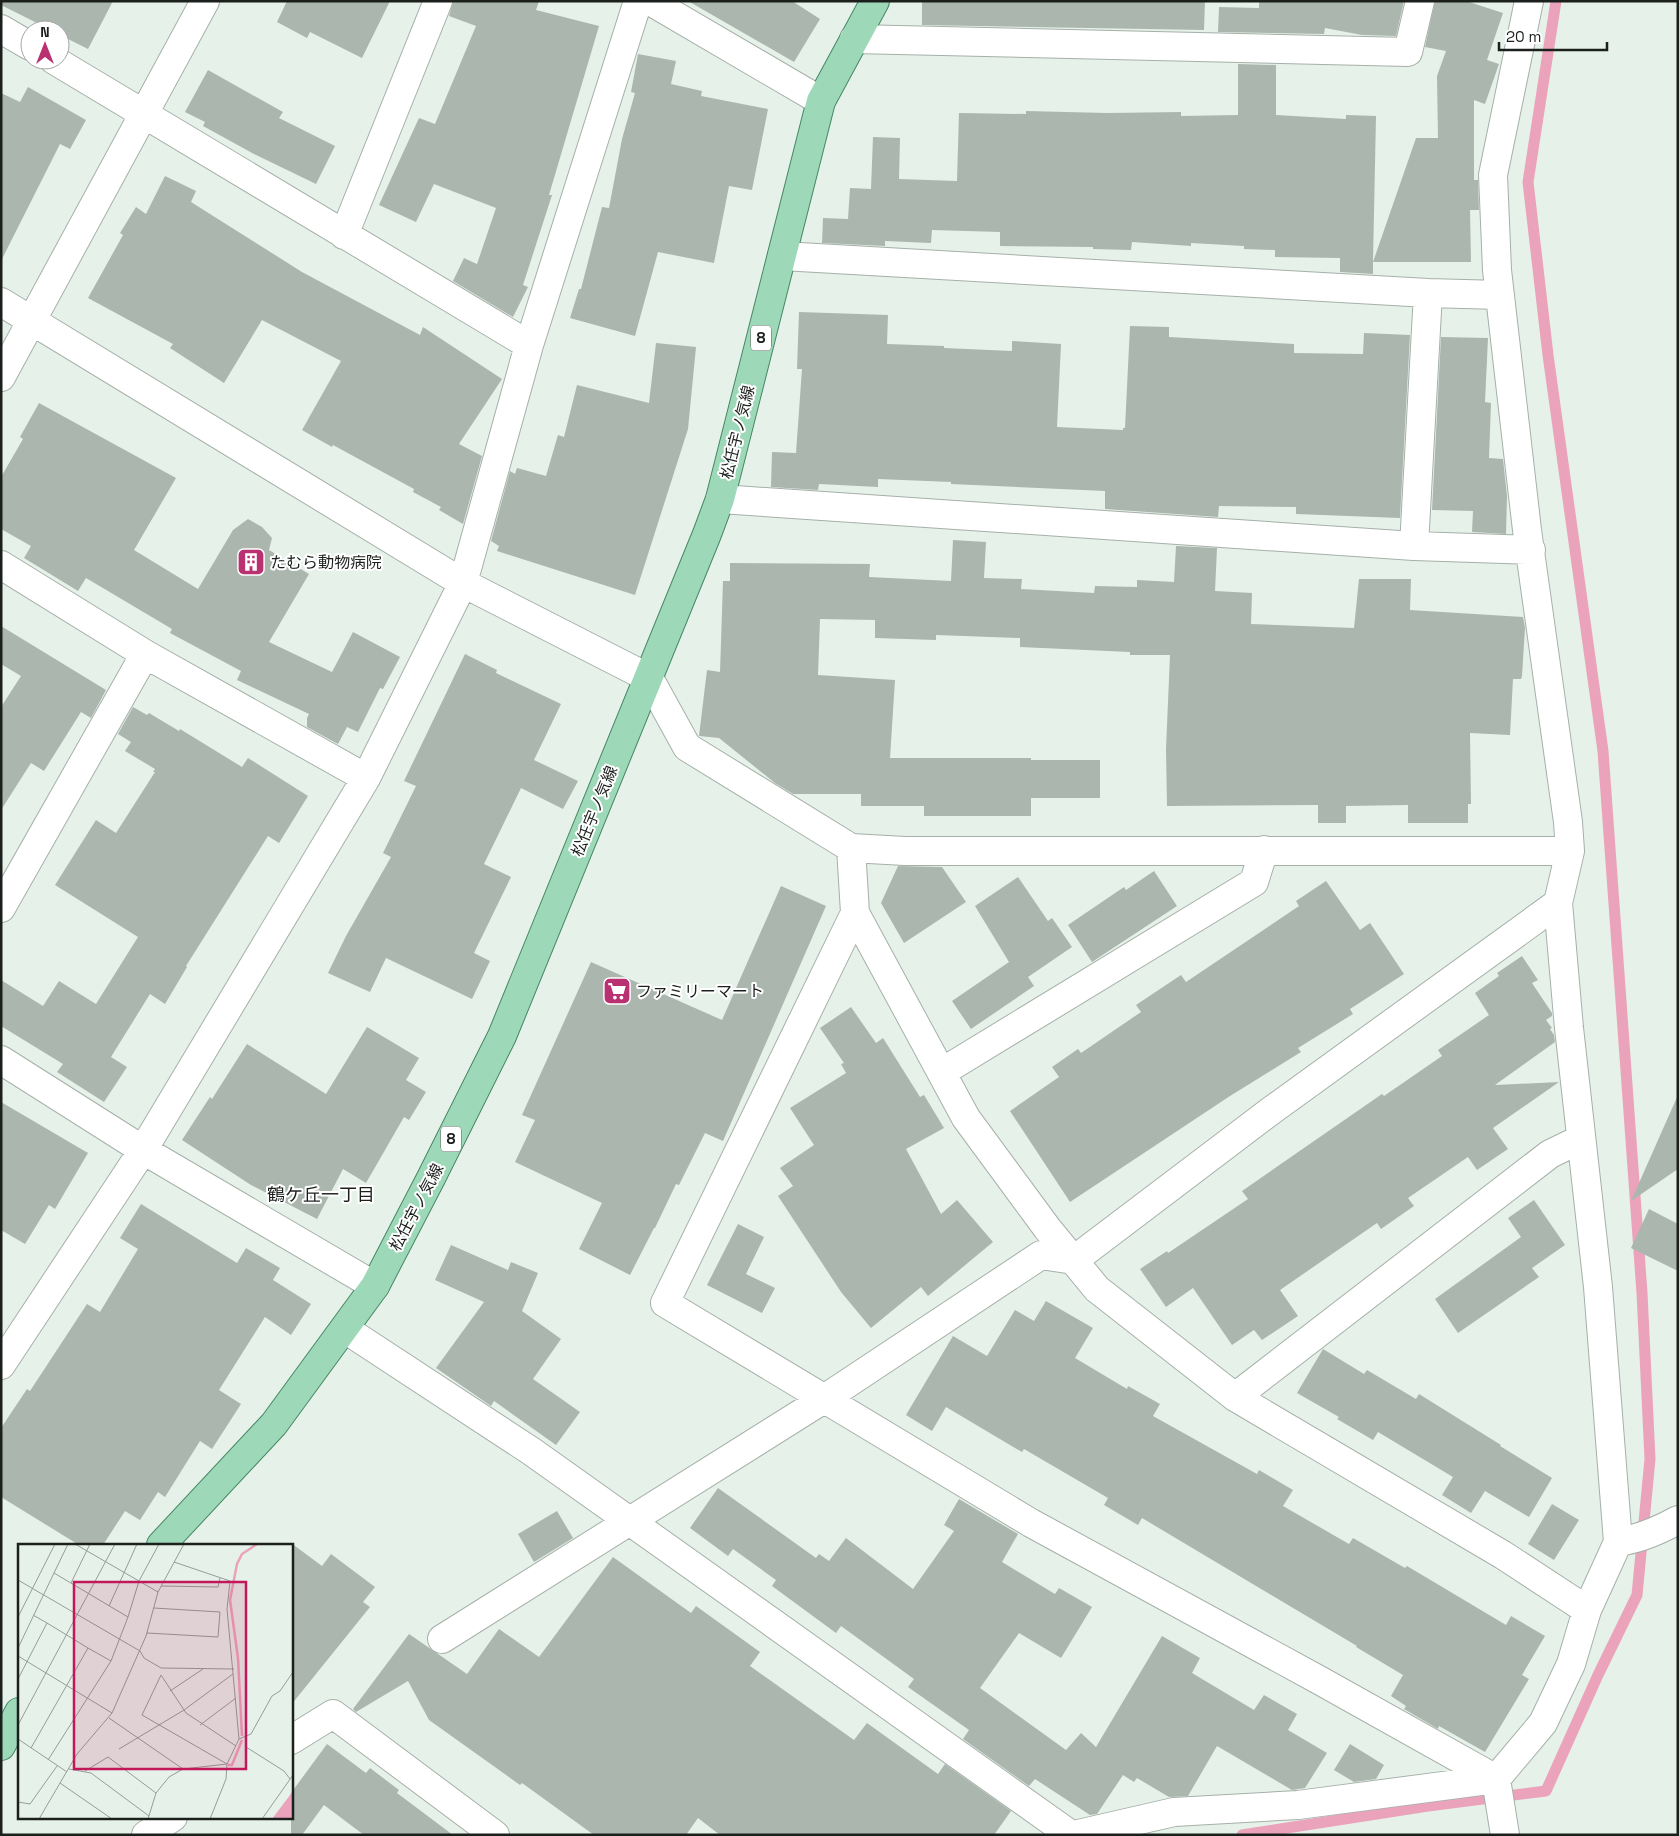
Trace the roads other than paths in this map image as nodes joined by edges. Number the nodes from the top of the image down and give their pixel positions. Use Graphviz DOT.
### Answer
graph roads {
  1 [pos="205,1"];
  2 [pos="438,1"];
  3 [pos="638,1"];
  4 [pos="650,1"];
  5 [pos="875,1"];
  6 [pos="1420,1"];
  7 [pos="1530,1"];
  8 [pos="1,29"];
  9 [pos="854,39"];
  10 [pos="20,40"];
  11 [pos="70,69"];
  12 [pos="821,101"];
  13 [pos="144,113"];
  14 [pos="344,235"];
  15 [pos="782,256"];
  16 [pos="1428,293"];
  17 [pos="1500,295"];
  18 [pos="1,302"];
  19 [pos="32,320"];
  20 [pos="528,345"];
  21 [pos="1,377"];
  22 [pos="720,498"];
  23 [pos="1414,546"];
  24 [pos="1531,550"];
  25 [pos="1,565"];
  26 [pos="463,583"];
  27 [pos="145,654"];
  28 [pos="649,678"];
  29 [pos="366,778"];
  30 [pos="852,848"];
  31 [pos="1264,850"];
  32 [pos="1570,852"];
  33 [pos="1558,903"];
  34 [pos="1,908"];
  35 [pos="855,913"];
  36 [pos="1,1060"];
  37 [pos="942,1072"];
  38 [pos="1581,1140"];
  39 [pos="143,1150"];
  40 [pos="1074,1260"];
  41 [pos="375,1286"];
  42 [pos="344,1329"];
  43 [pos="1,1364"];
  44 [pos="1235,1397"];
  45 [pos="824,1399"];
  46 [pos="630,1521"];
  47 [pos="1647,1533"];
  48 [pos="162,1544"];
  49 [pos="1587,1610"];
  50 [pos="442,1639"];
  51 [pos="18,1714"];
  52 [pos="292,1739"];
  53 [pos="1,1746"];
  54 [pos="1496,1781"];
  55 [pos="172,1818"];
  56 [pos="1504,1828"];
  57 [pos="146,1835"];
  58 [pos="495,1835"];
  59 [pos="1072,1835"];
  1 -- 13 [label="street"];
  2 -- 14 [label="street"];
  3 -- 20 [label="street"];
  4 -- 12 [label="street"];
  5 -- 9 [label="main road, 松任宇ノ気線 / 8"];
  6 -- 9 [label="street"];
  7 -- 17 [label="street"];
  8 -- 10 [label="street"];
  9 -- 12 [label="main road, 松任宇ノ気線 / 8"];
  11 -- 13 [label="street"];
  12 -- 15 [label="main road, 松任宇ノ気線 / 8"];
  13 -- 14 [label="street"];
  13 -- 19 [label="street"];
  14 -- 20 [label="street"];
  15 -- 16 [label="street"];
  15 -- 22 [label="main road, 松任宇ノ気線 / 8"];
  16 -- 17 [label="street"];
  16 -- 23 [label="street"];
  17 -- 24 [label="street"];
  18 -- 19 [label="street"];
  19 -- 21 [label="street"];
  19 -- 26 [label="street"];
  20 -- 26 [label="street"];
  22 -- 23 [label="street"];
  22 -- 28 [label="main road, 松任宇ノ気線 / 8"];
  23 -- 24 [label="street"];
  24 -- 32 [label="street"];
  25 -- 27 [label="street"];
  26 -- 28 [label="street"];
  26 -- 29 [label="street"];
  27 -- 29 [label="street"];
  27 -- 34 [label="street"];
  28 -- 30 [label="street"];
  28 -- 41 [label="main road, 松任宇ノ気線 / 8"];
  29 -- 39 [label="street"];
  30 -- 31 [label="street"];
  30 -- 35 [label="street"];
  31 -- 32 [label="street"];
  31 -- 37 [label="street"];
  32 -- 33 [label="street"];
  33 -- 38 [label="street"];
  33 -- 40 [label="street"];
  35 -- 37 [label="street"];
  35 -- 45 [label="street"];
  36 -- 39 [label="street"];
  37 -- 40 [label="street"];
  38 -- 44 [label="street"];
  38 -- 47 [label="street"];
  39 -- 41 [label="street"];
  39 -- 43 [label="street"];
  40 -- 44 [label="street"];
  40 -- 45 [label="street"];
  41 -- 42 [label="main road, 松任宇ノ気線 / 8"];
  42 -- 46 [label="street"];
  42 -- 48 [label="main road, 松任宇ノ気線 / 8"];
  44 -- 49 [label="street"];
  45 -- 46 [label="street"];
  45 -- 54 [label="street"];
  46 -- 50 [label="street"];
  46 -- 59 [label="street"];
  47 -- 49 [label="street"];
  49 -- 54 [label="street"];
  51 -- 53 [label="main road"];
  52 -- 58 [label="street"];
  54 -- 56 [label="street"];
  54 -- 59 [label="street"];
  55 -- 57 [label="street"];
}
